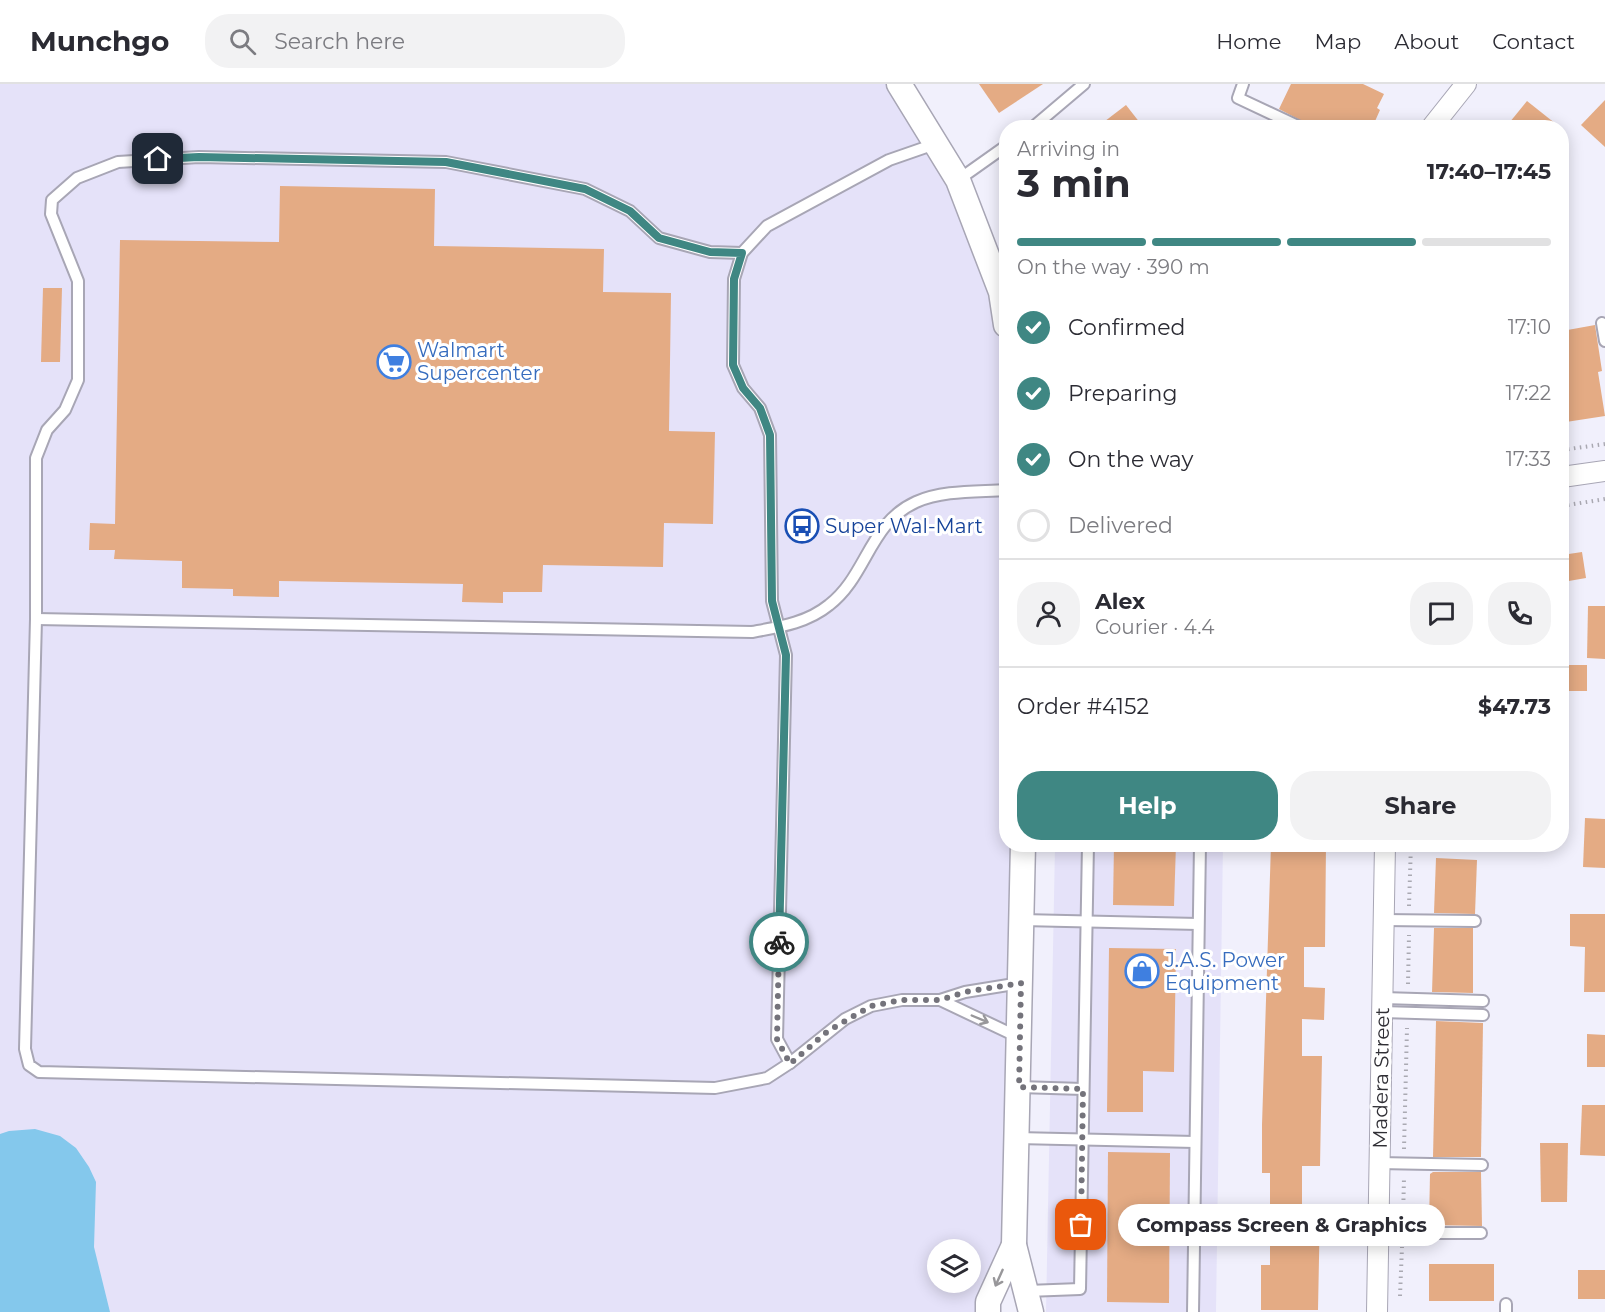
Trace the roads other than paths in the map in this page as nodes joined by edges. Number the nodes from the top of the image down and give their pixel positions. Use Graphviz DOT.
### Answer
graph roads {
  1 [pos="899,84"];
  2 [pos="1084,84"];
  3 [pos="1243,84"];
  4 [pos="1466,84"];
  5 [pos="1041,120"];
  6 [pos="1285,120"];
  7 [pos="1438,120"];
  8 [pos="935,143"];
  9 [pos="999,151"];
  10 [pos="958,180"];
  11 [pos="742,253"];
  12 [pos="999,279"];
  13 [pos="1602,323"];
  14 [pos="1605,341"];
  15 [pos="1605,471"];
  16 [pos="1569,476"];
  17 [pos="999,491"];
  18 [pos="36,619"];
  19 [pos="777,628"];
  20 [pos="1023,852"];
  21 [pos="1088,852"];
  22 [pos="1200,852"];
  23 [pos="1385,852"];
  24 [pos="1022,920"];
  25 [pos="1383,920"];
  26 [pos="1475,921"];
  27 [pos="1086,922"];
  28 [pos="1198,924"];
  29 [pos="1021,983"];
  30 [pos="940,1000"];
  31 [pos="1483,1001"];
  32 [pos="1383,1005"];
  33 [pos="1483,1015"];
  34 [pos="1020,1037"];
  35 [pos="790,1064"];
  36 [pos="1019,1087"];
  37 [pos="1083,1089"];
  38 [pos="1017,1138"];
  39 [pos="1082,1140"];
  40 [pos="1195,1142"];
  41 [pos="1379,1163"];
  42 [pos="1482,1165"];
  43 [pos="1378,1233"];
  44 [pos="1482,1233"];
  45 [pos="1014,1245"];
  46 [pos="1029,1302"];
  47 [pos="988,1312"];
  48 [pos="1193,1312"];
  49 [pos="1377,1312"];
  1 -- 8 [label="street"];
  2 -- 5 [label="lane"];
  3 -- 6 [label="lane"];
  4 -- 7 [label="street"];
  8 -- 10 [label="street"];
  8 -- 11 [label="lane"];
  9 -- 10 [label="lane"];
  10 -- 12 [label="street"];
  11 -- 18 [label="lane"];
  11 -- 19 [label="lane"];
  13 -- 14 [label="lane"];
  15 -- 16 [label="street"];
  17 -- 19 [label="lane"];
  18 -- 19 [label="lane"];
  18 -- 35 [label="lane"];
  19 -- 35 [label="lane"];
  20 -- 24 [label="street"];
  21 -- 27 [label="lane"];
  22 -- 28 [label="lane"];
  23 -- 25 [label="street, Madera Street"];
  24 -- 27 [label="lane"];
  24 -- 29 [label="street"];
  25 -- 26 [label="lane"];
  25 -- 32 [label="street, Madera Street"];
  27 -- 28 [label="lane"];
  27 -- 37 [label="lane"];
  28 -- 40 [label="lane"];
  29 -- 30 [label="lane"];
  29 -- 34 [label="street"];
  30 -- 34 [label="lane, one-way"];
  30 -- 35 [label="lane"];
  31 -- 32 [label="lane"];
  32 -- 33 [label="lane"];
  32 -- 41 [label="street, Madera Street"];
  34 -- 36 [label="street"];
  36 -- 37 [label="lane"];
  36 -- 38 [label="street"];
  37 -- 39 [label="lane"];
  38 -- 39 [label="lane"];
  38 -- 45 [label="street"];
  39 -- 40 [label="lane"];
  39 -- 46 [label="lane"];
  40 -- 48 [label="lane"];
  41 -- 42 [label="lane"];
  41 -- 43 [label="street, Madera Street"];
  43 -- 44 [label="lane"];
  43 -- 49 [label="street, Madera Street"];
  45 -- 46 [label="street"];
  45 -- 47 [label="street, one-way"];
}
